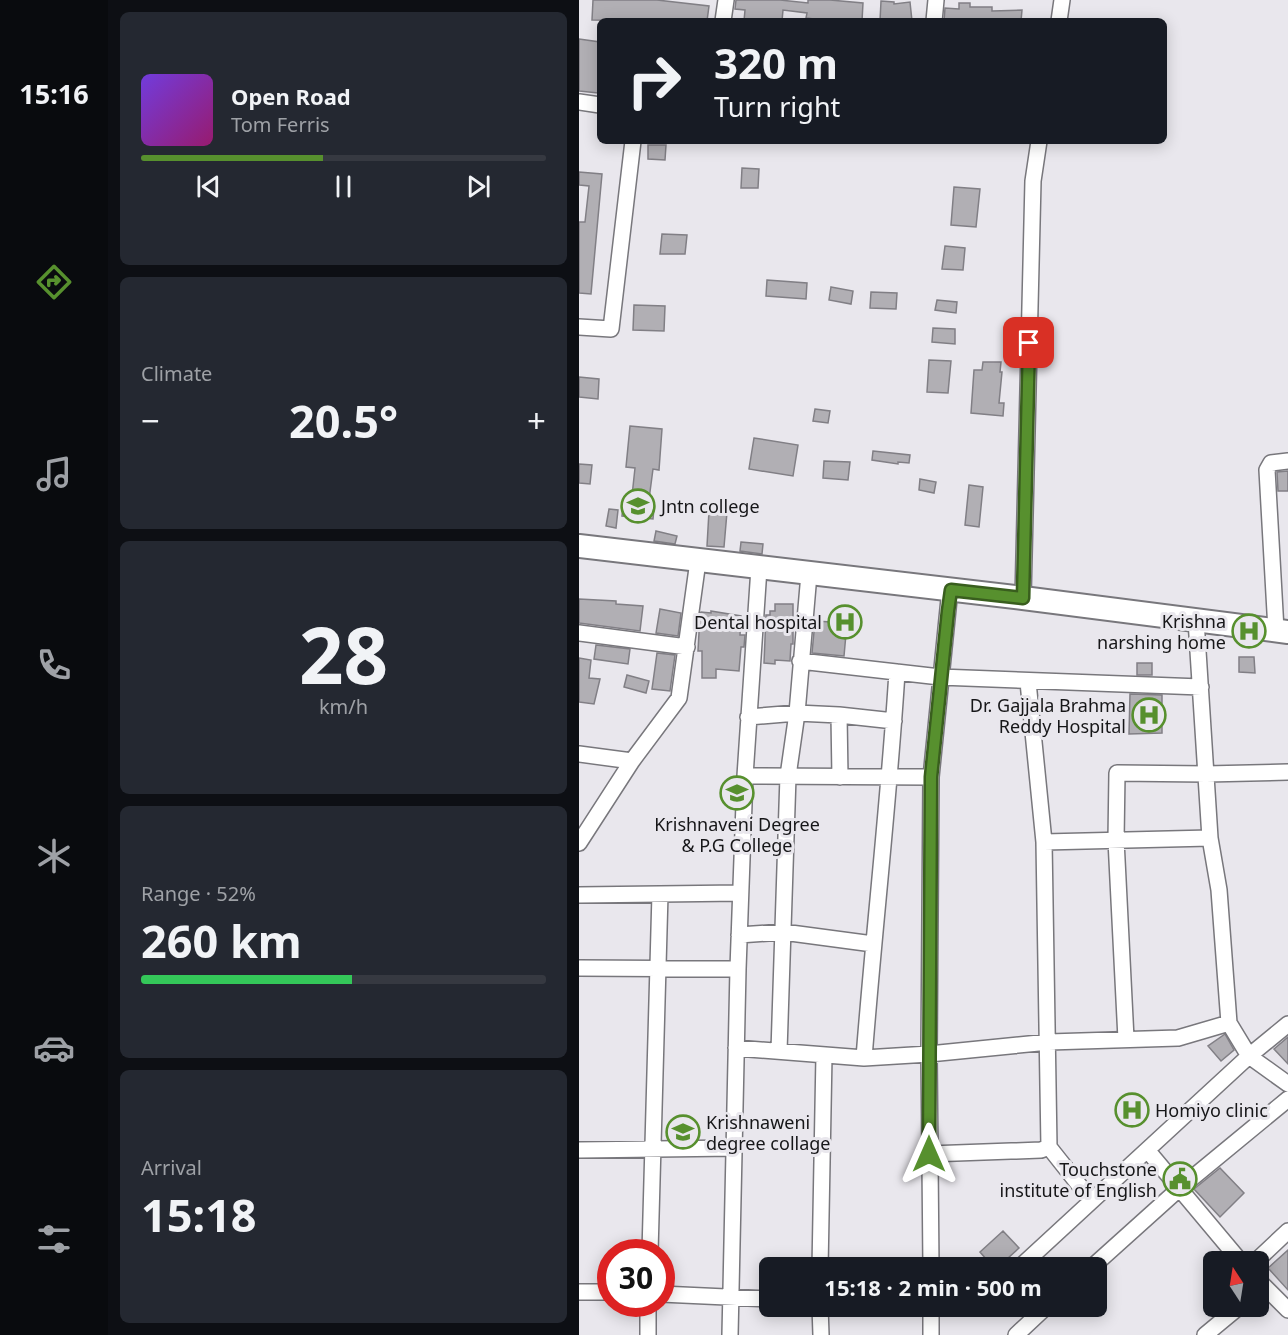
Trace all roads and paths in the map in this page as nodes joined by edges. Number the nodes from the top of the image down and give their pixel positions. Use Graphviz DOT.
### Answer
graph roads {
  1 [pos="726,0"];
  2 [pos="936,0"];
  3 [pos="1062,0"];
  4 [pos="723,18"];
  5 [pos="934,18"];
  6 [pos="1059,18"];
  7 [pos="579,102"];
  8 [pos="597,105"];
  9 [pos="633,144"];
  10 [pos="1039,144"];
  11 [pos="579,327"];
  12 [pos="1288,461"];
  13 [pos="579,550"];
  14 [pos="698,561"];
  15 [pos="759,568"];
  16 [pos="809,574"];
  17 [pos="951,590"];
  18 [pos="1023,598"];
  19 [pos="1196,620"];
  20 [pos="1282,631"];
  21 [pos="579,633"];
  22 [pos="687,647"];
  23 [pos="800,661"];
  24 [pos="897,672"];
  25 [pos="940,677"];
  26 [pos="1027,682"];
  27 [pos="1201,687"];
  28 [pos="797,713"];
  29 [pos="839,715"];
  30 [pos="748,717"];
  31 [pos="894,721"];
  32 [pos="579,754"];
  33 [pos="632,761"];
  34 [pos="1288,772"];
  35 [pos="1206,774"];
  36 [pos="745,776"];
  37 [pos="788,776"];
  38 [pos="840,777"];
  39 [pos="931,777"];
  40 [pos="890,778"];
  41 [pos="1210,838"];
  42 [pos="1116,840"];
  43 [pos="1044,842"];
  44 [pos="579,843"];
  45 [pos="740,893"];
  46 [pos="660,894"];
  47 [pos="579,896"];
  48 [pos="783,932"];
  49 [pos="739,935"];
  50 [pos="873,944"];
  51 [pos="579,968"];
  52 [pos="658,968"];
  53 [pos="738,969"];
  54 [pos="1229,1023"];
  55 [pos="1288,1024"];
  56 [pos="1126,1039"];
  57 [pos="1049,1042"];
  58 [pos="736,1048"];
  59 [pos="779,1051"];
  60 [pos="824,1054"];
  61 [pos="929,1054"];
  62 [pos="1249,1056"];
  63 [pos="864,1058"];
  64 [pos="1288,1084"];
  65 [pos="1288,1099"];
  66 [pos="1049,1147"];
  67 [pos="734,1148"];
  68 [pos="579,1150"];
  69 [pos="653,1150"];
  70 [pos="1148,1151"];
  71 [pos="929,1154"];
  72 [pos="1180,1188"];
  73 [pos="1091,1200"];
  74 [pos="1288,1231"];
  75 [pos="650,1239"];
  76 [pos="1232,1251"];
  77 [pos="1267,1251"];
  78 [pos="820,1257"];
  79 [pos="931,1257"];
  80 [pos="1031,1257"];
  81 [pos="1103,1257"];
  82 [pos="579,1292"];
  83 [pos="597,1292"];
  84 [pos="675,1294"];
  85 [pos="1269,1294"];
  86 [pos="731,1298"];
  87 [pos="759,1299"];
  88 [pos="1288,1310"];
  89 [pos="648,1317"];
  90 [pos="820,1317"];
  91 [pos="931,1317"];
  92 [pos="1035,1317"];
  93 [pos="1227,1317"];
  94 [pos="648,1335"];
  95 [pos="730,1335"];
  96 [pos="821,1335"];
  97 [pos="931,1335"];
  98 [pos="1016,1335"];
  99 [pos="1205,1335"];
  1 -- 4 [label="street"];
  2 -- 5 [label="street"];
  3 -- 6 [label="street"];
  7 -- 8 [label="street"];
  9 -- 11 [label="street"];
  10 -- 18 [label="street"];
  12 -- 20 [label="street"];
  13 -- 14 [label="highway"];
  14 -- 15 [label="highway"];
  14 -- 22 [label="street"];
  15 -- 16 [label="highway"];
  15 -- 30 [label="street"];
  16 -- 17 [label="highway"];
  16 -- 23 [label="street"];
  17 -- 18 [label="highway"];
  17 -- 25 [label="street"];
  18 -- 19 [label="highway"];
  19 -- 20 [label="highway"];
  19 -- 27 [label="street"];
  21 -- 22 [label="street"];
  22 -- 33 [label="street"];
  23 -- 24 [label="street"];
  23 -- 28 [label="street"];
  24 -- 25 [label="street"];
  24 -- 31 [label="street"];
  25 -- 26 [label="street"];
  25 -- 39 [label="street"];
  26 -- 27 [label="street"];
  26 -- 43 [label="street"];
  27 -- 35 [label="street"];
  28 -- 29 [label="street"];
  28 -- 30 [label="street"];
  28 -- 37 [label="street"];
  29 -- 31 [label="street"];
  29 -- 38 [label="street"];
  30 -- 36 [label="street"];
  31 -- 40 [label="street"];
  32 -- 33 [label="street"];
  33 -- 44 [label="street"];
  34 -- 35 [label="street"];
  35 -- 41 [label="street"];
  35 -- 42 [label="street"];
  36 -- 37 [label="street"];
  36 -- 45 [label="street"];
  37 -- 38 [label="street"];
  37 -- 48 [label="street"];
  38 -- 40 [label="street"];
  39 -- 40 [label="street"];
  39 -- 61 [label="street"];
  40 -- 50 [label="street"];
  41 -- 42 [label="street"];
  41 -- 54 [label="street"];
  42 -- 43 [label="street"];
  42 -- 56 [label="street"];
  43 -- 57 [label="street"];
  45 -- 46 [label="street"];
  45 -- 49 [label="street"];
  46 -- 47 [label="street"];
  46 -- 52 [label="street"];
  48 -- 49 [label="street"];
  48 -- 50 [label="street"];
  48 -- 59 [label="street"];
  49 -- 53 [label="street"];
  50 -- 63 [label="street"];
  51 -- 52 [label="street"];
  52 -- 53 [label="street"];
  52 -- 69 [label="street"];
  53 -- 58 [label="street"];
  54 -- 56 [label="street"];
  54 -- 62 [label="street"];
  55 -- 62 [label="street"];
  56 -- 57 [label="street"];
  57 -- 61 [label="street"];
  57 -- 66 [label="street"];
  58 -- 59 [label="street"];
  58 -- 67 [label="street"];
  59 -- 60 [label="street"];
  60 -- 63 [label="street"];
  60 -- 78 [label="street"];
  61 -- 63 [label="street"];
  61 -- 71 [label="street"];
  62 -- 64 [label="street"];
  62 -- 70 [label="street"];
  65 -- 72 [label="street"];
  66 -- 71 [label="street"];
  66 -- 73 [label="street"];
  67 -- 69 [label="street"];
  67 -- 86 [label="street"];
  68 -- 69 [label="street"];
  69 -- 75 [label="street"];
  70 -- 72 [label="street"];
  70 -- 73 [label="street"];
  71 -- 79 [label="street"];
  72 -- 76 [label="street"];
  72 -- 81 [label="street"];
  73 -- 80 [label="street"];
  74 -- 77 [label="street"];
  82 -- 83 [label="street"];
  84 -- 86 [label="street"];
  85 -- 88 [label="street"];
  86 -- 87 [label="street"];
  86 -- 95 [label="street"];
  89 -- 94 [label="street"];
  90 -- 96 [label="street"];
  91 -- 97 [label="street"];
  92 -- 98 [label="street"];
  93 -- 99 [label="street"];
}
